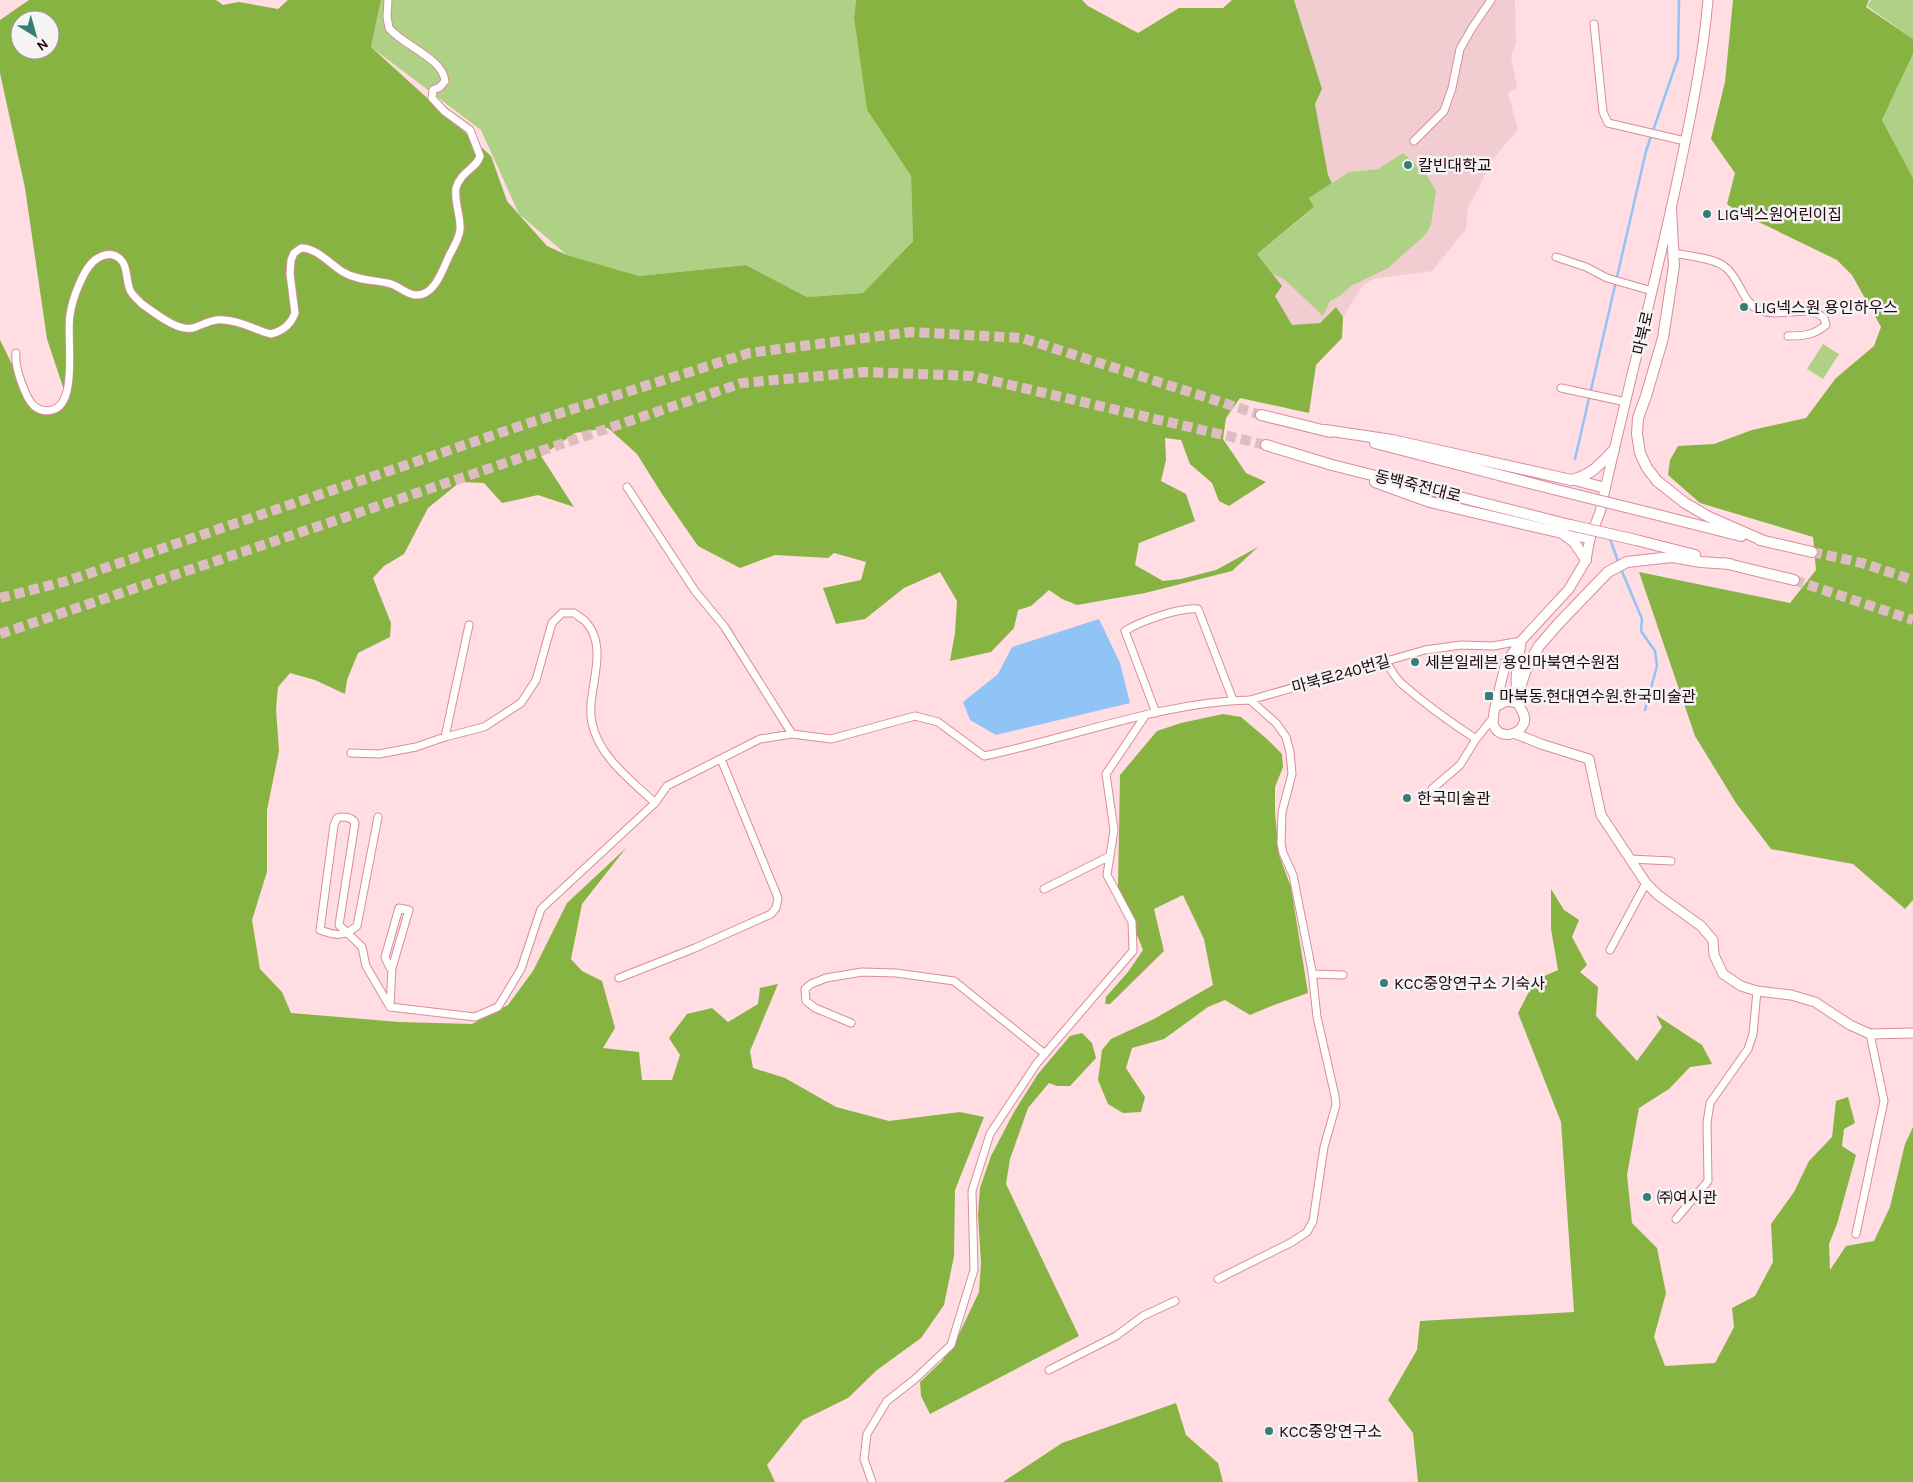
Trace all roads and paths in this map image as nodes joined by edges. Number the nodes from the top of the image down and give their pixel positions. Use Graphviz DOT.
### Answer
graph roads {
  1 [pos="388,0"];
  2 [pos="1492,0"];
  3 [pos="1708,0"];
  4 [pos="1594,24"];
  5 [pos="1414,141"];
  6 [pos="1685,141"];
  7 [pos="1671,209"];
  8 [pos="1674,253"];
  9 [pos="1556,257"];
  10 [pos="1652,290"];
  11 [pos="1788,336"];
  12 [pos="16,353"];
  13 [pos="1561,388"];
  14 [pos="1626,402"];
  15 [pos="1261,415"];
  16 [pos="1324,430"];
  17 [pos="1266,445"];
  18 [pos="1614,450"];
  19 [pos="1332,465"];
  20 [pos="1571,480"];
  21 [pos="627,487"];
  22 [pos="1605,488"];
  23 [pos="1562,533"];
  24 [pos="1590,538"];
  25 [pos="1764,541"];
  26 [pos="1812,552"];
  27 [pos="1586,560"];
  28 [pos="1730,564"];
  29 [pos="1794,580"];
  30 [pos="469,625"];
  31 [pos="1521,641"];
  32 [pos="1386,662"];
  33 [pos="1233,700"];
  34 [pos="1250,700"];
  35 [pos="1517,700"];
  36 [pos="1495,707"];
  37 [pos="1156,713"];
  38 [pos="1145,716"];
  39 [pos="1493,718"];
  40 [pos="792,734"];
  41 [pos="1516,734"];
  42 [pos="445,736"];
  43 [pos="1476,739"];
  44 [pos="351,753"];
  45 [pos="721,759"];
  46 [pos="1432,789"];
  47 [pos="654,803"];
  48 [pos="378,817"];
  49 [pos="1110,856"];
  50 [pos="1630,859"];
  51 [pos="1670,861"];
  52 [pos="1646,883"];
  53 [pos="1044,889"];
  54 [pos="347,934"];
  55 [pos="1610,950"];
  56 [pos="392,968"];
  57 [pos="1312,974"];
  58 [pos="1343,975"];
  59 [pos="620,978"];
  60 [pos="1757,991"];
  61 [pos="390,1007"];
  62 [pos="851,1023"];
  63 [pos="1913,1033"];
  64 [pos="1870,1034"];
  65 [pos="1045,1054"];
  66 [pos="1676,1219"];
  67 [pos="1856,1234"];
  68 [pos="1218,1279"];
  69 [pos="1175,1301"];
  70 [pos="1049,1370"];
  71 [pos="872,1482"];
  1 -- 12 [label="street"];
  2 -- 5 [label="street"];
  3 -- 6 [label="street, 마북로"];
  4 -- 6 [label="street"];
  6 -- 7 [label="street, 마북로"];
  7 -- 8 [label="main road"];
  7 -- 10 [label="street, 마북로"];
  8 -- 11 [label="street"];
  8 -- 25 [label="main road"];
  9 -- 10 [label="street"];
  10 -- 14 [label="street, 마북로"];
  13 -- 14 [label="street"];
  14 -- 18 [label="street, 마북로"];
  15 -- 16 [label="main road, 동백죽전대로"];
  16 -- 20 [label="main road"];
  16 -- 25 [label="main road, 동백죽전대로, bridge"];
  17 -- 19 [label="main road, 동백죽전대로"];
  18 -- 20 [label="main road"];
  18 -- 22 [label="street, 마북로"];
  19 -- 23 [label="main road"];
  19 -- 28 [label="main road, 동백죽전대로, bridge"];
  20 -- 22 [label="main road"];
  21 -- 40 [label="street"];
  22 -- 24 [label="street, 마북로"];
  23 -- 24 [label="main road"];
  23 -- 27 [label="main road"];
  24 -- 27 [label="street, 마북로"];
  25 -- 26 [label="main road"];
  27 -- 31 [label="street, 마북로"];
  28 -- 29 [label="main road"];
  28 -- 35 [label="main road"];
  30 -- 42 [label="street"];
  31 -- 32 [label="street, 마북로240번길"];
  31 -- 35 [label="street"];
  31 -- 36 [label="street, 마북로"];
  32 -- 34 [label="street, 마북로240번길"];
  32 -- 43 [label="street"];
  33 -- 34 [label="street, 마북로240번길"];
  33 -- 37 [label="street, 마북로240번길"];
  33 -- 37 [label="street"];
  34 -- 57 [label="street"];
  35 -- 36 [label="street"];
  35 -- 41 [label="street"];
  36 -- 39 [label="street"];
  37 -- 38 [label="street, 마북로240번길"];
  38 -- 40 [label="street, 마북로240번길"];
  38 -- 49 [label="street"];
  39 -- 41 [label="street"];
  39 -- 43 [label="street"];
  40 -- 45 [label="street"];
  41 -- 50 [label="street"];
  42 -- 44 [label="street"];
  42 -- 47 [label="street"];
  43 -- 46 [label="street"];
  45 -- 47 [label="street"];
  45 -- 59 [label="street"];
  47 -- 61 [label="street"];
  48 -- 54 [label="street"];
  49 -- 53 [label="street"];
  49 -- 65 [label="street"];
  50 -- 51 [label="street"];
  50 -- 52 [label="street"];
  52 -- 55 [label="street"];
  52 -- 60 [label="street"];
  54 -- 54 [label="street"];
  54 -- 61 [label="street"];
  56 -- 56 [label="street"];
  56 -- 61 [label="street"];
  57 -- 58 [label="street"];
  57 -- 68 [label="street"];
  60 -- 64 [label="street"];
  60 -- 66 [label="street"];
  62 -- 65 [label="street"];
  63 -- 64 [label="street"];
  64 -- 67 [label="street"];
  65 -- 71 [label="street"];
  69 -- 70 [label="street"];
}
